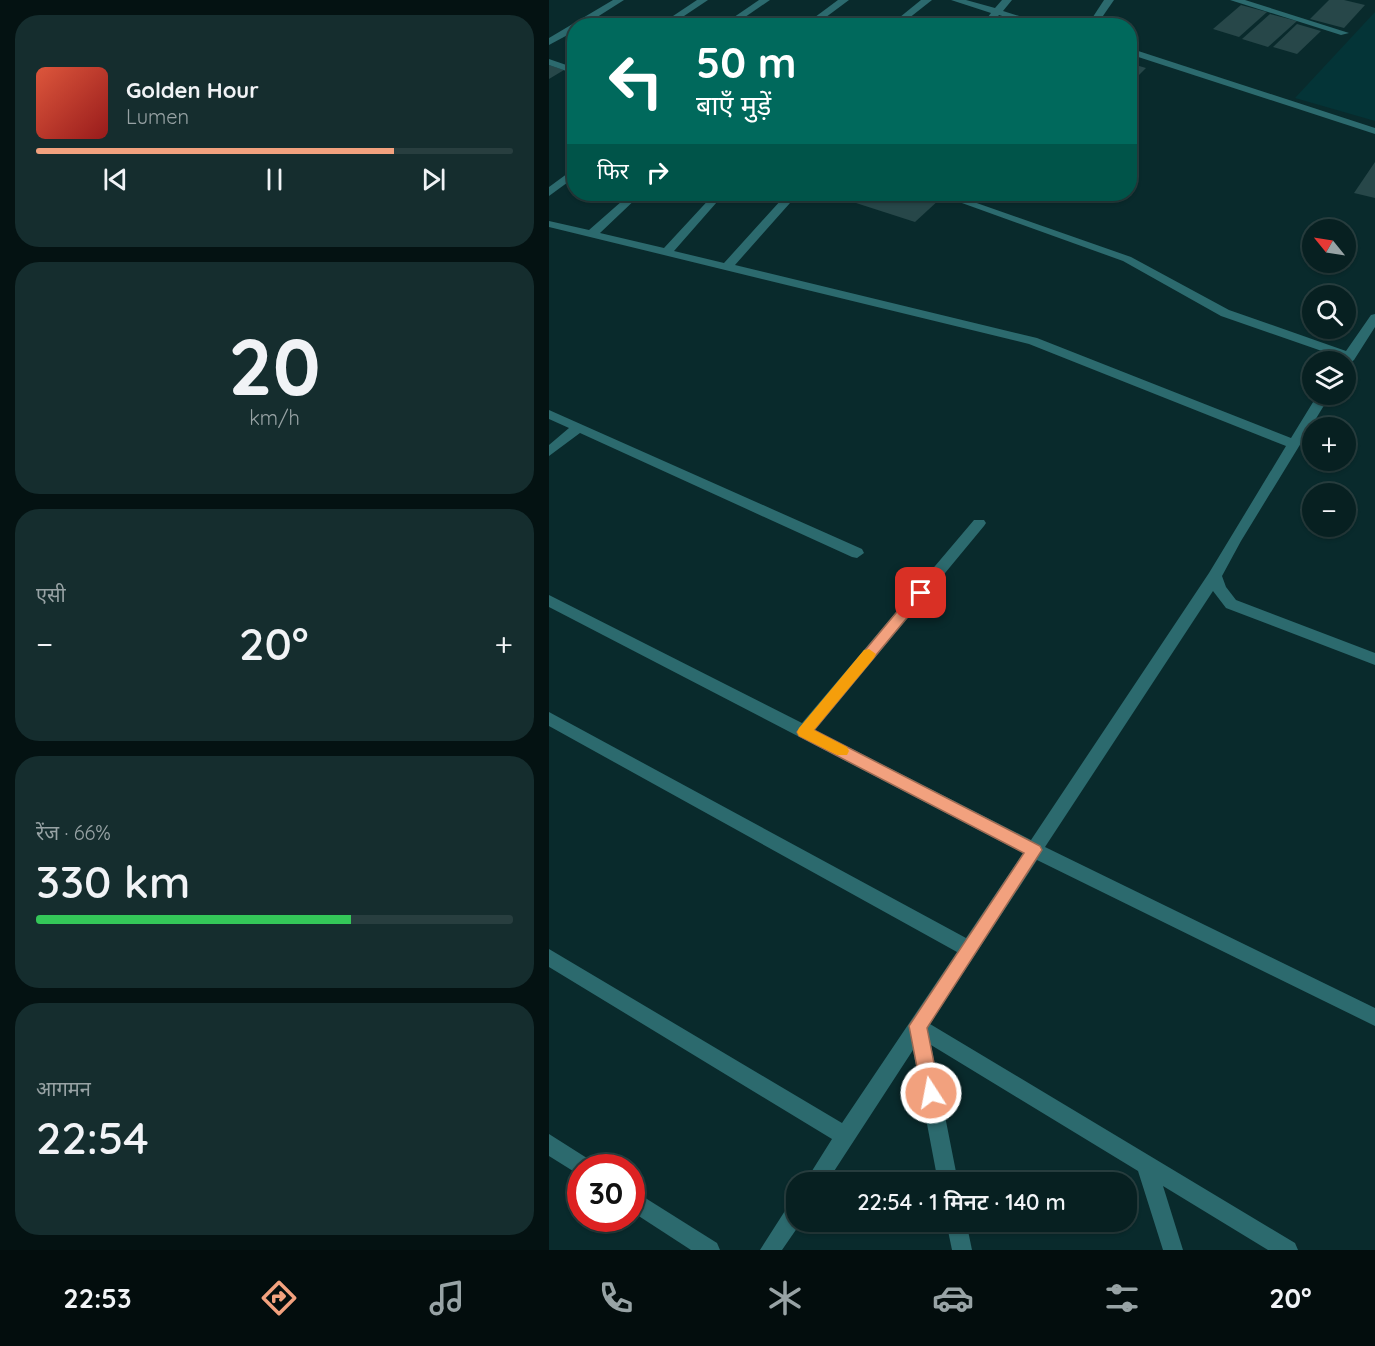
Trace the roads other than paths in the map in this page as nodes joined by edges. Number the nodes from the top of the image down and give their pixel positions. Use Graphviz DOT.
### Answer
graph roads {
  1 [pos="619,0"];
  2 [pos="703,0"];
  3 [pos="765,0"];
  4 [pos="844,0"];
  5 [pos="927,0"];
  6 [pos="956,0"];
  7 [pos="1007,0"];
  8 [pos="1109,0"];
  9 [pos="1235,0"];
  10 [pos="996,12"];
  11 [pos="589,18"];
  12 [pos="675,18"];
  13 [pos="737,18"];
  14 [pos="818,18"];
  15 [pos="903,18"];
  16 [pos="991,18"];
  17 [pos="1018,18"];
  18 [pos="1097,18"];
  19 [pos="567,31"];
  20 [pos="1344,33"];
  21 [pos="549,42"];
  22 [pos="1137,54"];
  23 [pos="549,62"];
  24 [pos="567,68"];
  25 [pos="1375,131"];
  26 [pos="567,178"];
  27 [pos="549,193"];
  28 [pos="628,201"];
  29 [pos="714,201"];
  30 [pos="786,201"];
  31 [pos="975,201"];
  32 [pos="549,224"];
  33 [pos="592,234"];
  34 [pos="667,252"];
  35 [pos="727,267"];
  36 [pos="1375,318"];
  37 [pos="1325,351"];
  38 [pos="1354,351"];
  39 [pos="1318,405"];
  40 [pos="549,414"];
  41 [pos="579,427"];
  42 [pos="1293,444"];
  43 [pos="549,452"];
  44 [pos="979,523"];
  45 [pos="857,553"];
  46 [pos="1215,576"];
  47 [pos="549,600"];
  48 [pos="1375,659"];
  49 [pos="549,718"];
  50 [pos="804,732"];
  51 [pos="1034,850"];
  52 [pos="969,949"];
  53 [pos="549,957"];
  54 [pos="1375,1017"];
  55 [pos="918,1026"];
  56 [pos="845,1136"];
  57 [pos="549,1144"];
  58 [pos="567,1156"];
  59 [pos="1145,1162"];
  60 [pos="822,1172"];
  61 [pos="946,1172"];
  62 [pos="645,1207"];
  63 [pos="786,1226"];
  64 [pos="958,1232"];
  65 [pos="710,1250"];
  66 [pos="770,1250"];
  67 [pos="961,1250"];
  68 [pos="1173,1250"];
  69 [pos="1289,1250"];
  1 -- 11 [label="street"];
  2 -- 12 [label="street"];
  3 -- 13 [label="street"];
  4 -- 14 [label="street"];
  5 -- 15 [label="street"];
  6 -- 10 [label="street"];
  7 -- 10 [label="street"];
  8 -- 18 [label="street"];
  9 -- 20 [label="street"];
  10 -- 16 [label="street"];
  10 -- 17 [label="street"];
  19 -- 21 [label="street"];
  22 -- 25 [label="street"];
  23 -- 24 [label="street"];
  26 -- 27 [label="street"];
  28 -- 33 [label="street"];
  29 -- 34 [label="street"];
  30 -- 35 [label="street"];
  31 -- 37 [label="street"];
  32 -- 33 [label="street"];
  33 -- 34 [label="street"];
  34 -- 35 [label="street"];
  35 -- 42 [label="street"];
  36 -- 38 [label="street"];
  39 -- 42 [label="street"];
  40 -- 41 [label="street"];
  41 -- 43 [label="street"];
  41 -- 45 [label="street"];
  42 -- 46 [label="street"];
  44 -- 50 [label="street"];
  46 -- 48 [label="street"];
  46 -- 51 [label="street"];
  47 -- 50 [label="street"];
  49 -- 52 [label="street"];
  50 -- 51 [label="street"];
  51 -- 52 [label="street"];
  51 -- 54 [label="street"];
  52 -- 55 [label="street"];
  53 -- 56 [label="street"];
  55 -- 56 [label="street"];
  55 -- 59 [label="street"];
  55 -- 61 [label="street"];
  56 -- 60 [label="street"];
  57 -- 58 [label="street"];
  59 -- 68 [label="street"];
  59 -- 69 [label="street"];
  62 -- 65 [label="street"];
  63 -- 66 [label="street"];
  64 -- 67 [label="street"];
}
